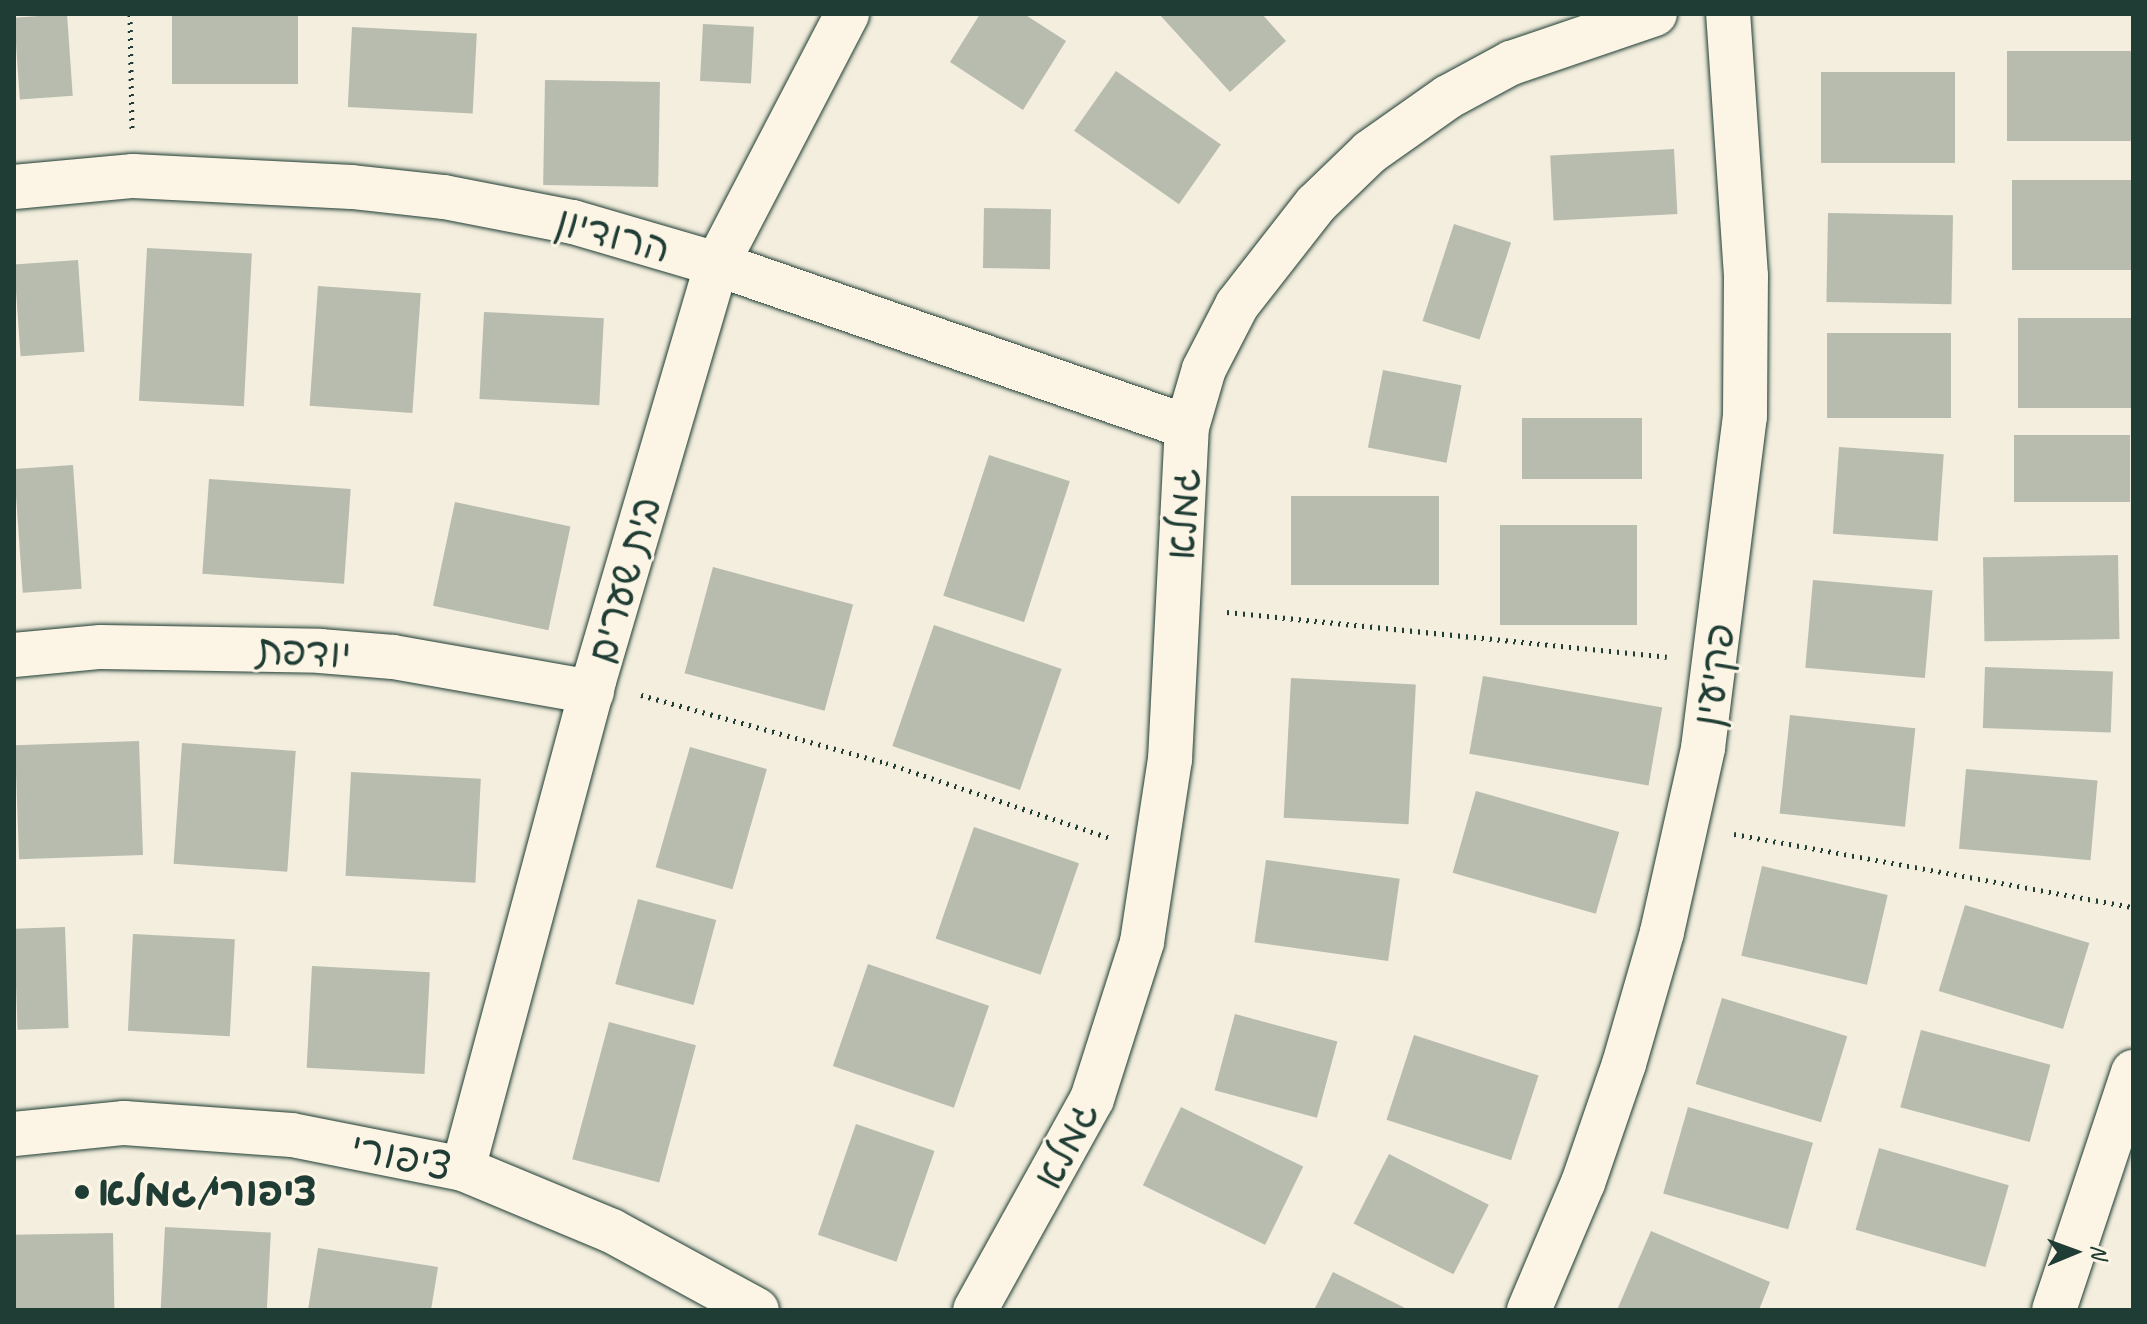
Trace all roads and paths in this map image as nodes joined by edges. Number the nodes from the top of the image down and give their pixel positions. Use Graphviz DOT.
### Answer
graph roads {
  1 [pos="130,14"];
  2 [pos="847,14"];
  3 [pos="1655,14"];
  4 [pos="1728,14"];
  5 [pos="133,176"];
  6 [pos="14,187"];
  7 [pos="717,264"];
  8 [pos="1187,427"];
  9 [pos="1178,607"];
  10 [pos="14,655"];
  11 [pos="1716,663"];
  12 [pos="593,687"];
  13 [pos="1686,825"];
  14 [pos="1159,855"];
  15 [pos="2133,907"];
  16 [pos="2133,1072"];
  17 [pos="14,1134"];
  18 [pos="463,1169"];
  19 [pos="1023,1229"];
  20 [pos="757,1310"];
  21 [pos="957,1310"];
  22 [pos="975,1310"];
  23 [pos="1529,1310"];
  24 [pos="2054,1310"];
  1 -- 5 [label="path"];
  2 -- 7 [label="street, בית שערים"];
  3 -- 8 [label="street, גמלא"];
  4 -- 11 [label="street, פקיעין"];
  5 -- 6 [label="street, הרודיון"];
  5 -- 7 [label="street, הרודיון"];
  7 -- 8 [label="street, הרודיון"];
  7 -- 12 [label="street, בית שערים"];
  8 -- 9 [label="street, גמלא"];
  9 -- 11 [label="path"];
  9 -- 14 [label="street, גמלא"];
  10 -- 12 [label="street, יודפת"];
  11 -- 13 [label="street, פקיעין"];
  12 -- 14 [label="path"];
  12 -- 18 [label="street, בית שערים"];
  13 -- 15 [label="path"];
  13 -- 23 [label="street, פקיעין"];
  14 -- 19 [label="street, גמלא"];
  16 -- 24 [label="street"];
  17 -- 18 [label="street, ציפורי"];
  18 -- 20 [label="street, ציפורי"];
  19 -- 21 [label="street, גמלא"];
  19 -- 22 [label="street, גמלא"];
}
